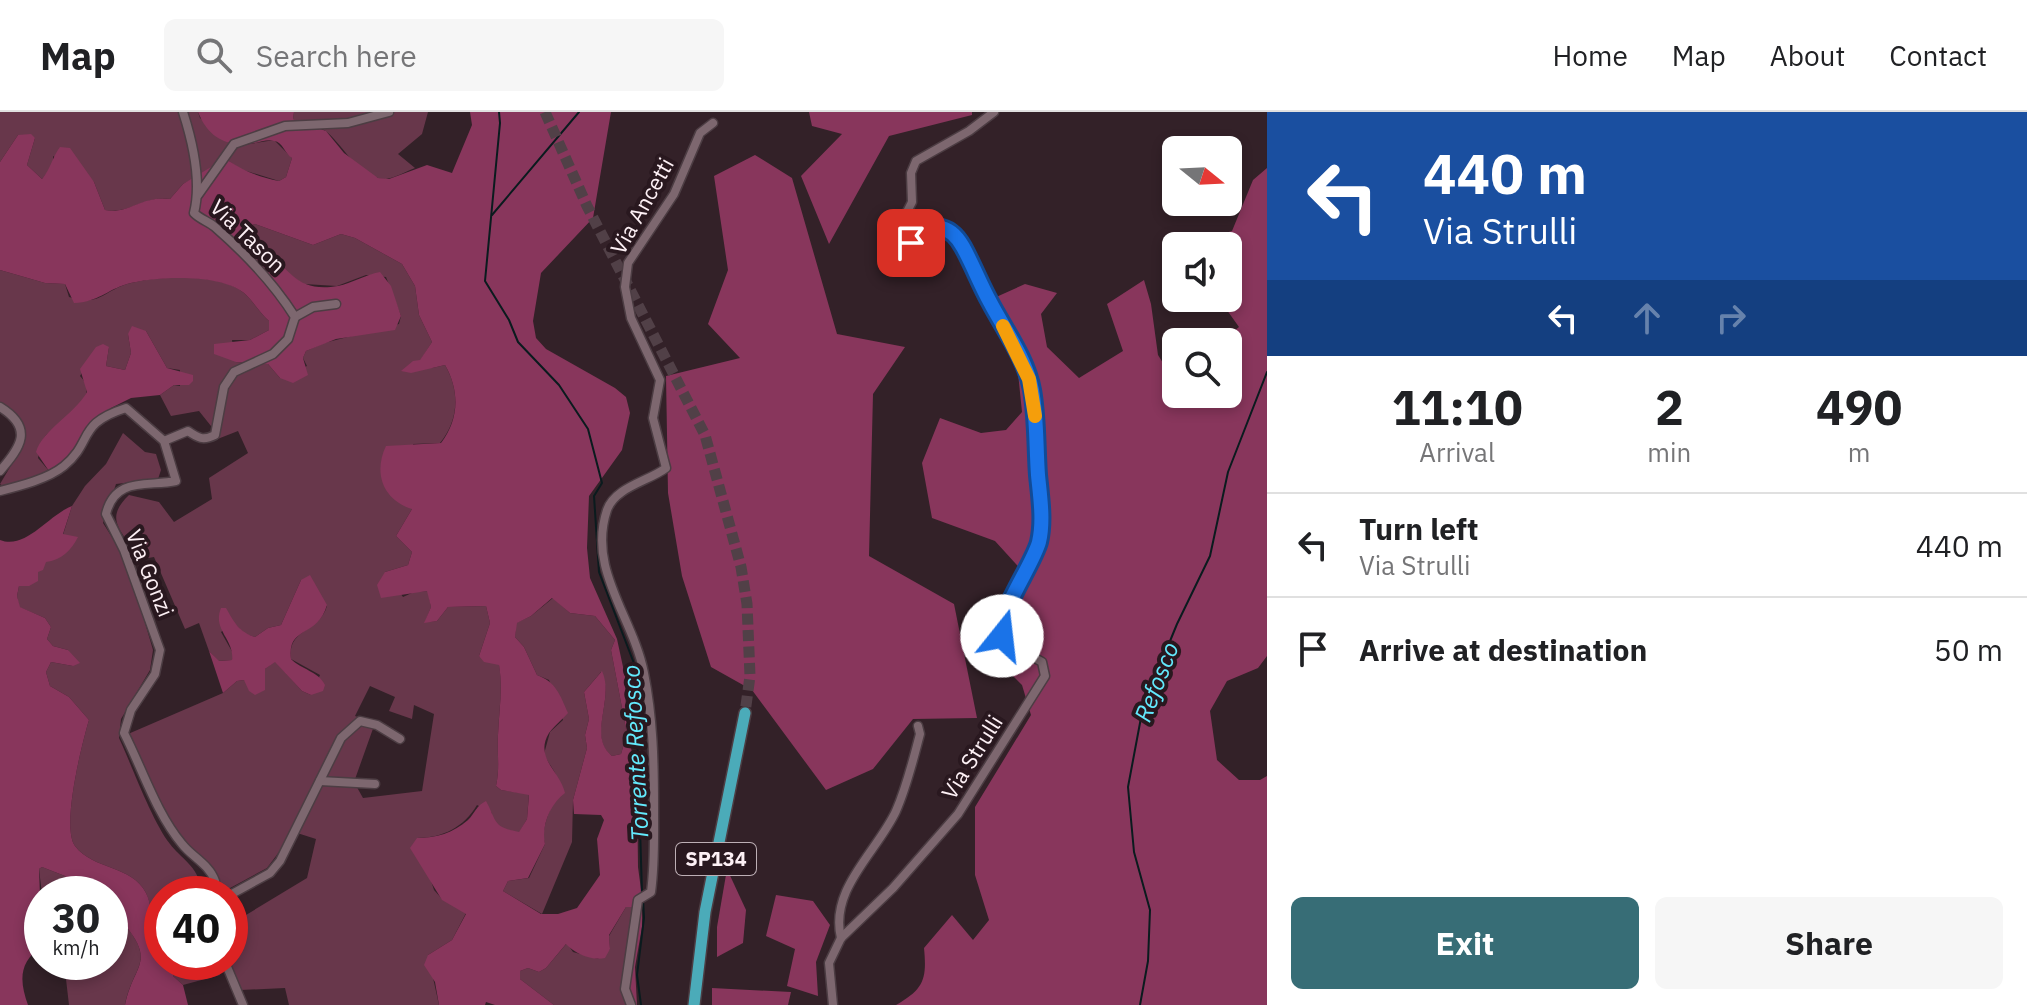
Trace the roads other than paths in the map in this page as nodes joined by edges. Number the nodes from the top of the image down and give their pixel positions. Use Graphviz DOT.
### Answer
graph roads {
  1 [pos="183,112"];
  2 [pos="389,112"];
  3 [pos="994,112"];
  4 [pos="713,123"];
  5 [pos="198,195"];
  6 [pos="336,304"];
  7 [pos="295,317"];
  8 [pos="0,407"];
  9 [pos="164,441"];
  10 [pos="0,471"];
  11 [pos="0,491"];
  12 [pos="745,713"];
  13 [pos="918,726"];
  14 [pos="400,739"];
  15 [pos="320,781"];
  16 [pos="375,784"];
  17 [pos="213,876"];
  18 [pos="248,885"];
  19 [pos="841,938"];
  20 [pos="233,980"];
  21 [pos="243,1005"];
  22 [pos="631,1005"];
  23 [pos="694,1005"];
  24 [pos="833,1005"];
  1 -- 5 [label="street, Via Tason"];
  2 -- 5 [label="street"];
  3 -- 19 [label="street, Via Strulli"];
  4 -- 22 [label="street, Via Ancetti"];
  5 -- 7 [label="street, Via Tason"];
  6 -- 7 [label="street"];
  7 -- 9 [label="street"];
  8 -- 10 [label="street"];
  9 -- 11 [label="street"];
  9 -- 17 [label="street, Via Gonzi"];
  12 -- 23 [label="highway, SP134"];
  13 -- 19 [label="street"];
  14 -- 15 [label="street"];
  15 -- 16 [label="street"];
  15 -- 18 [label="street"];
  19 -- 24 [label="street"];
  20 -- 21 [label="street"];
}
